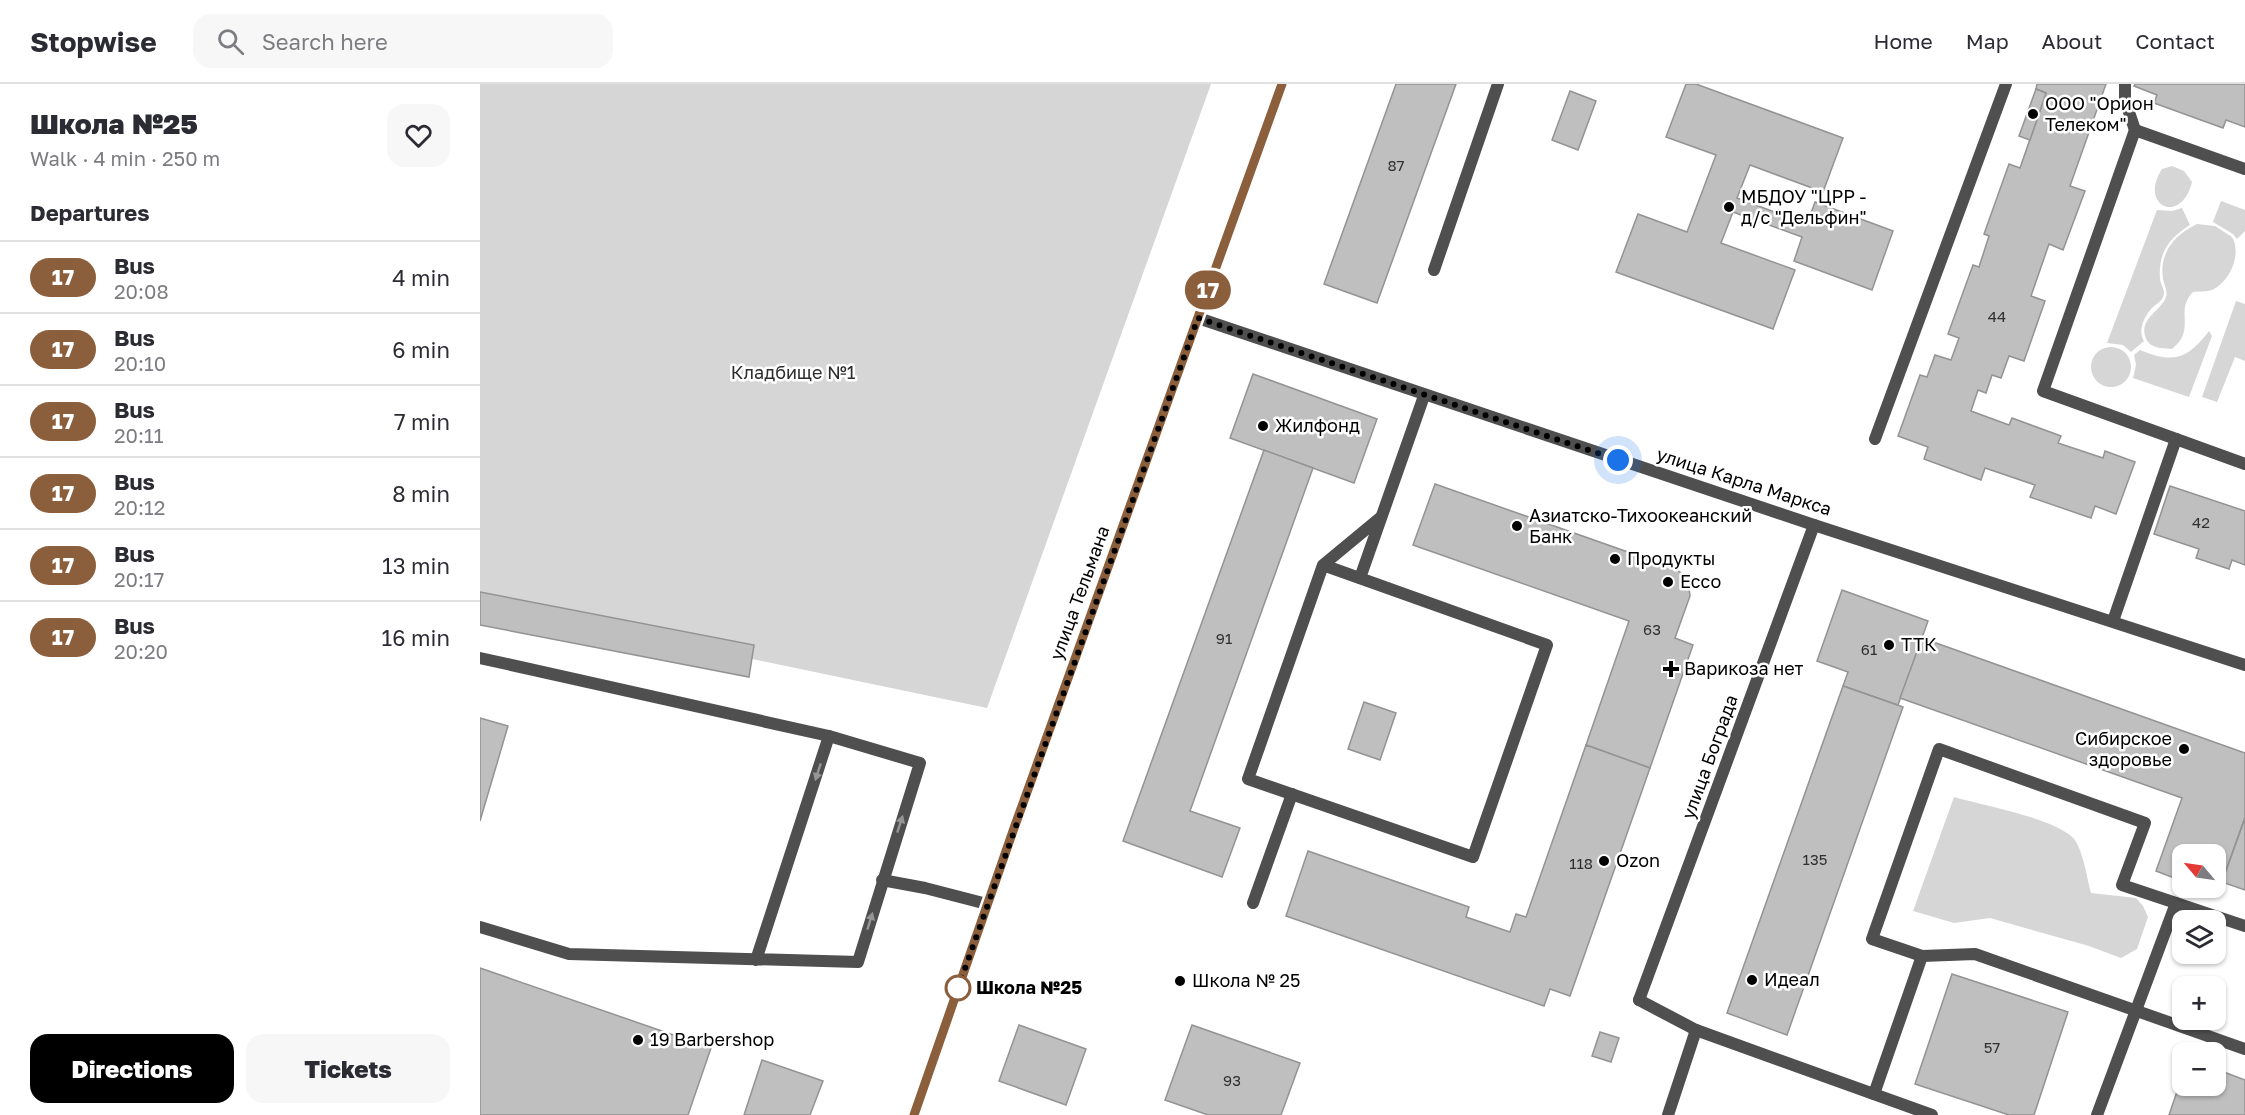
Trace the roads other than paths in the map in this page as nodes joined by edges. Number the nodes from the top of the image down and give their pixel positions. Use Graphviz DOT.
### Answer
graph roads {
  1 [pos="1282,84"];
  2 [pos="1498,84"];
  3 [pos="2006,84"];
  4 [pos="2125,84"];
  5 [pos="2135,130"];
  6 [pos="2245,169"];
  7 [pos="1434,270"];
  8 [pos="1198,318"];
  9 [pos="1424,396"];
  10 [pos="1875,439"];
  11 [pos="2176,439"];
  12 [pos="2245,464"];
  13 [pos="1381,516"];
  14 [pos="1814,525"];
  15 [pos="1323,565"];
  16 [pos="1360,578"];
  17 [pos="2113,621"];
  18 [pos="480,658"];
  19 [pos="2245,665"];
  20 [pos="830,736"];
  21 [pos="1292,794"];
  22 [pos="882,880"];
  23 [pos="1253,903"];
  24 [pos="2176,903"];
  25 [pos="987,904"];
  26 [pos="2245,926"];
  27 [pos="480,927"];
  28 [pos="1922,956"];
  29 [pos="756,960"];
  30 [pos="2136,1011"];
  31 [pos="1696,1030"];
  32 [pos="2245,1049"];
  33 [pos="1874,1094"];
  34 [pos="914,1115"];
  35 [pos="1668,1115"];
  36 [pos="1932,1115"];
  37 [pos="2097,1115"];
  1 -- 8 [label="street, улица Тельмана"];
  2 -- 7 [label="street"];
  3 -- 10 [label="street"];
  4 -- 5 [label="street"];
  5 -- 6 [label="street"];
  5 -- 11 [label="street"];
  8 -- 9 [label="street, улица Карла Маркса"];
  8 -- 25 [label="street, улица Тельмана"];
  9 -- 13 [label="street"];
  9 -- 14 [label="street, улица Карла Маркса"];
  11 -- 12 [label="street"];
  11 -- 17 [label="street"];
  13 -- 15 [label="street"];
  13 -- 16 [label="street"];
  14 -- 17 [label="street, улица Карла Маркса"];
  14 -- 31 [label="street, улица Бограда"];
  15 -- 16 [label="street"];
  15 -- 21 [label="street"];
  16 -- 21 [label="street"];
  17 -- 19 [label="street, улица Карла Маркса"];
  18 -- 20 [label="street"];
  22 -- 20 [label="street, one-way"];
  20 -- 29 [label="street, one-way"];
  21 -- 23 [label="street"];
  22 -- 25 [label="street"];
  29 -- 22 [label="street, one-way"];
  24 -- 26 [label="street"];
  24 -- 28 [label="street"];
  24 -- 30 [label="street"];
  25 -- 34 [label="street, улица Тельмана"];
  27 -- 29 [label="street"];
  28 -- 30 [label="street"];
  28 -- 33 [label="street"];
  30 -- 32 [label="street"];
  30 -- 37 [label="street"];
  31 -- 33 [label="street"];
  31 -- 35 [label="street"];
  33 -- 36 [label="street"];
}
